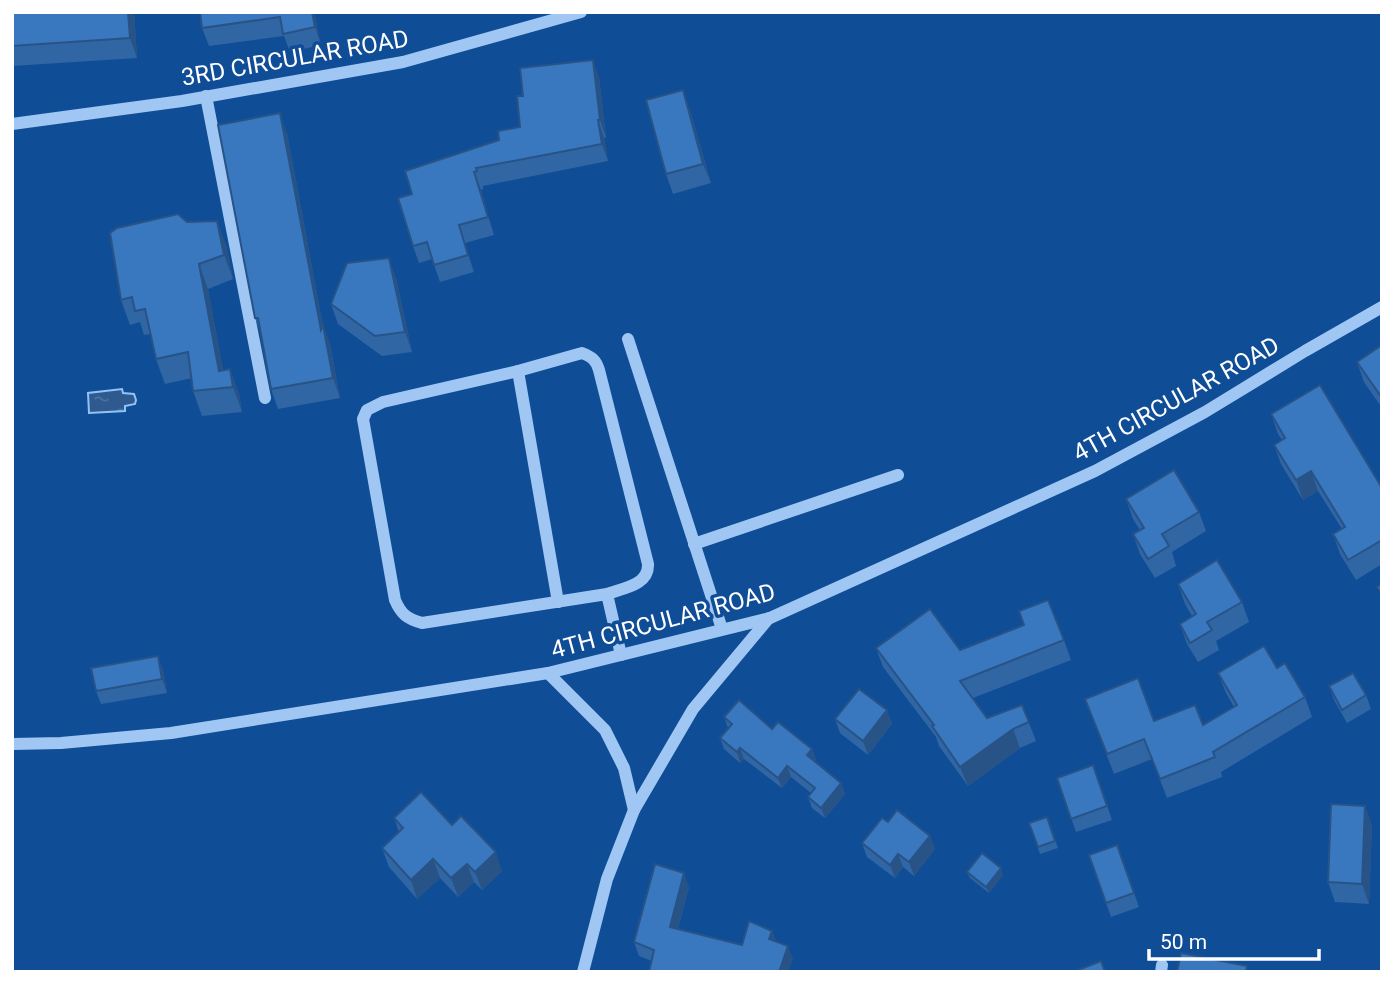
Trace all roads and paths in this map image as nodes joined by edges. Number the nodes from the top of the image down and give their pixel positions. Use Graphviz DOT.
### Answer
graph roads {
  1 [pos="581,12"];
  2 [pos="206,96"];
  3 [pos="12,124"];
  4 [pos="1382,307"];
  5 [pos="628,339"];
  6 [pos="518,371"];
  7 [pos="265,398"];
  8 [pos="898,475"];
  9 [pos="694,544"];
  10 [pos="607,594"];
  11 [pos="558,602"];
  12 [pos="769,618"];
  13 [pos="722,629"];
  14 [pos="621,655"];
  15 [pos="548,673"];
  16 [pos="12,744"];
  17 [pos="634,810"];
  18 [pos="583,972"];
  1 -- 2 [label="street, 3RD CIRCULAR ROAD"];
  2 -- 3 [label="street, 3RD CIRCULAR ROAD"];
  2 -- 7 [label="street"];
  4 -- 12 [label="street, 4TH CIRCULAR ROAD"];
  5 -- 9 [label="street"];
  6 -- 10 [label="street"];
  6 -- 11 [label="street"];
  6 -- 11 [label="street"];
  8 -- 9 [label="street"];
  9 -- 13 [label="street"];
  10 -- 11 [label="street"];
  10 -- 14 [label="street"];
  12 -- 13 [label="street, 4TH CIRCULAR ROAD"];
  12 -- 17 [label="street"];
  13 -- 14 [label="street, 4TH CIRCULAR ROAD"];
  14 -- 15 [label="street, 4TH CIRCULAR ROAD"];
  15 -- 16 [label="street, 4TH CIRCULAR ROAD"];
  15 -- 17 [label="street"];
  17 -- 18 [label="street"];
}
